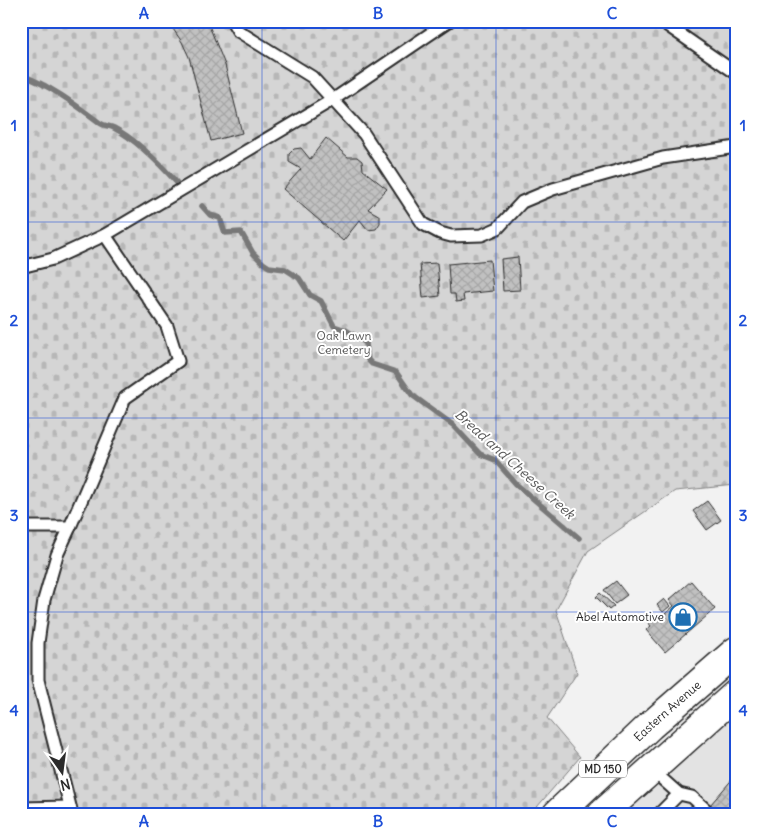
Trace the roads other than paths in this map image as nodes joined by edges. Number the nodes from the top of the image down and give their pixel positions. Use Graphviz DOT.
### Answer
graph roads {
  1 [pos="232,21"];
  2 [pos="449,21"];
  3 [pos="661,21"];
  4 [pos="736,73"];
  5 [pos="334,99"];
  6 [pos="736,147"];
  7 [pos="105,235"];
  8 [pos="21,267"];
  9 [pos="21,527"];
  10 [pos="70,527"];
  11 [pos="736,652"];
  12 [pos="736,694"];
  13 [pos="651,769"];
  14 [pos="678,794"];
  15 [pos="21,808"];
  16 [pos="71,811"];
  17 [pos="557,814"];
  18 [pos="602,814"];
  19 [pos="659,814"];
  20 [pos="711,814"];
  1 -- 5 [label="lane"];
  2 -- 5 [label="lane"];
  3 -- 4 [label="lane"];
  5 -- 6 [label="lane"];
  5 -- 7 [label="lane"];
  7 -- 8 [label="lane"];
  7 -- 10 [label="lane"];
  9 -- 10 [label="lane"];
  10 -- 16 [label="lane"];
  11 -- 17 [label="main road, Eastern Avenue / MD 150"];
  12 -- 13 [label="main road, MD 150"];
  13 -- 14 [label="lane"];
  13 -- 18 [label="main road, MD 150"];
  14 -- 19 [label="lane"];
  14 -- 20 [label="lane"];
  15 -- 16 [label="lane"];
}
